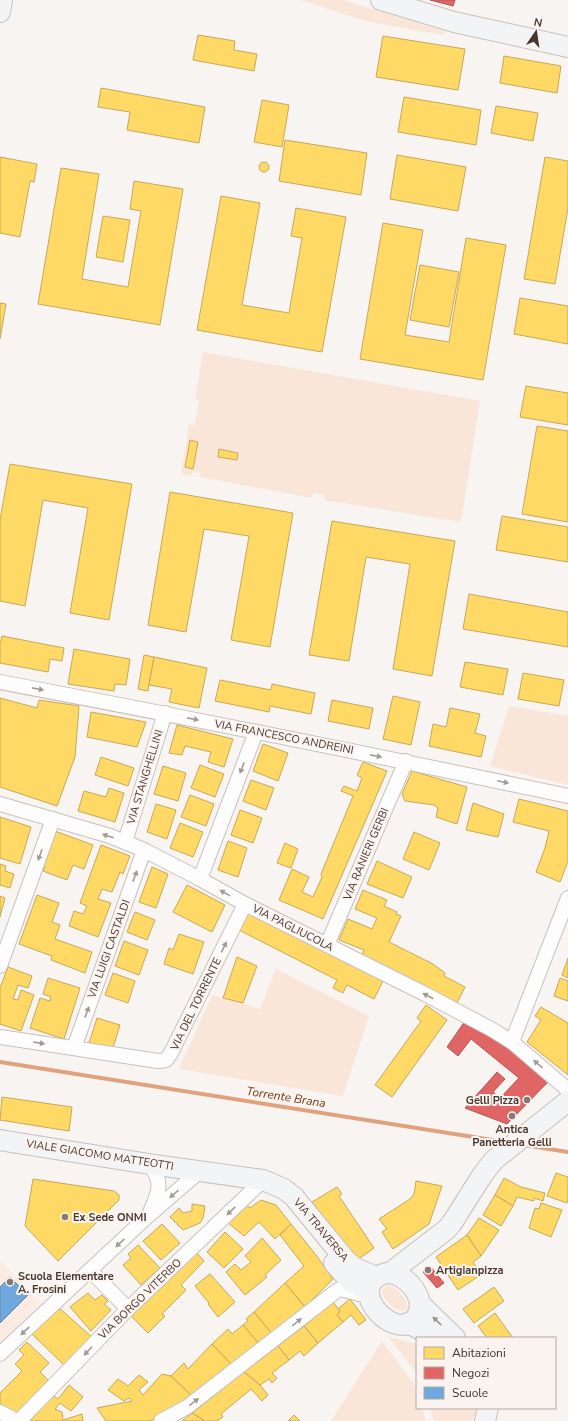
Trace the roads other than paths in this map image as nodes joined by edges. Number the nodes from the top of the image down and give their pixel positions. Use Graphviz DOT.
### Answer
graph roads {
  1 [pos="2,0"];
  2 [pos="381,0"];
  3 [pos="0,12"];
  4 [pos="568,47"];
  5 [pos="0,682"];
  6 [pos="165,713"];
  7 [pos="256,732"];
  8 [pos="406,762"];
  9 [pos="568,796"];
  10 [pos="0,804"];
  11 [pos="53,819"];
  12 [pos="125,842"];
  13 [pos="144,850"];
  14 [pos="200,879"];
  15 [pos="567,901"];
  16 [pos="245,904"];
  17 [pos="327,946"];
  18 [pos="0,966"];
  19 [pos="0,1037"];
  20 [pos="512,1042"];
  21 [pos="74,1048"];
  22 [pos="568,1090"];
  23 [pos="568,1101"];
  24 [pos="0,1140"];
  25 [pos="149,1164"];
  26 [pos="200,1171"];
  27 [pos="255,1180"];
  28 [pos="148,1216"];
  29 [pos="90,1270"];
  30 [pos="382,1284"];
  31 [pos="420,1304"];
  32 [pos="128,1309"];
  33 [pos="408,1323"];
  34 [pos="434,1337"];
  35 [pos="454,1337"];
  36 [pos="0,1354"];
  37 [pos="488,1409"];
  38 [pos="0,1412"];
  39 [pos="18,1421"];
  40 [pos="161,1421"];
  41 [pos="485,1421"];
  1 -- 3 [label="street"];
  2 -- 4 [label="street"];
  5 -- 6 [label="street, VIA FRANCESCO ANDREINI, one-way"];
  6 -- 7 [label="street, VIA FRANCESCO ANDREINI, one-way"];
  6 -- 12 [label="street, VIA STANGHELLINI"];
  7 -- 8 [label="street, VIA FRANCESCO ANDREINI, one-way"];
  7 -- 14 [label="street, one-way"];
  8 -- 9 [label="street, VIA FRANCESCO ANDREINI, one-way"];
  8 -- 17 [label="street, VIA RANIERI GERBI"];
  10 -- 11 [label="street, VIA PAGLIUCOLA"];
  12 -- 11 [label="street, VIA PAGLIUCOLA, one-way"];
  11 -- 18 [label="street, one-way"];
  12 -- 13 [label="street, VIA PAGLIUCOLA"];
  13 -- 14 [label="street, VIA PAGLIUCOLA"];
  21 -- 13 [label="street, VIA LUIGI CASTALDI, one-way"];
  16 -- 14 [label="street, VIA PAGLIUCOLA, one-way"];
  15 -- 20 [label="street"];
  16 -- 17 [label="street, VIA PAGLIUCOLA"];
  21 -- 16 [label="street, VIA DEL TORRENTE, one-way"];
  20 -- 17 [label="street, VIA PAGLIUCOLA, one-way"];
  19 -- 21 [label="street, VIA DEL TORRENTE, one-way"];
  22 -- 20 [label="street, VIA PAGLIUCOLA, one-way"];
  23 -- 30 [label="street"];
  24 -- 25 [label="street, VIALE GIACOMO MATTEOTTI"];
  25 -- 26 [label="street, VIALE GIACOMO MATTEOTTI"];
  25 -- 28 [label="street"];
  26 -- 27 [label="street, VIA TRAVERSA"];
  26 -- 28 [label="street, one-way"];
  27 -- 30 [label="street, VIA TRAVERSA"];
  27 -- 32 [label="street, VIA BORGO VITERBO, one-way"];
  28 -- 29 [label="street, one-way"];
  29 -- 32 [label="street"];
  29 -- 36 [label="street, one-way"];
  30 -- 31 [label="street"];
  30 -- 33 [label="street"];
  40 -- 30 [label="street, one-way"];
  31 -- 33 [label="street"];
  35 -- 31 [label="street, one-way"];
  32 -- 39 [label="street, VIA BORGO VITERBO, one-way"];
  33 -- 34 [label="street"];
  37 -- 41 [label="street"];
  38 -- 39 [label="street"];
}
